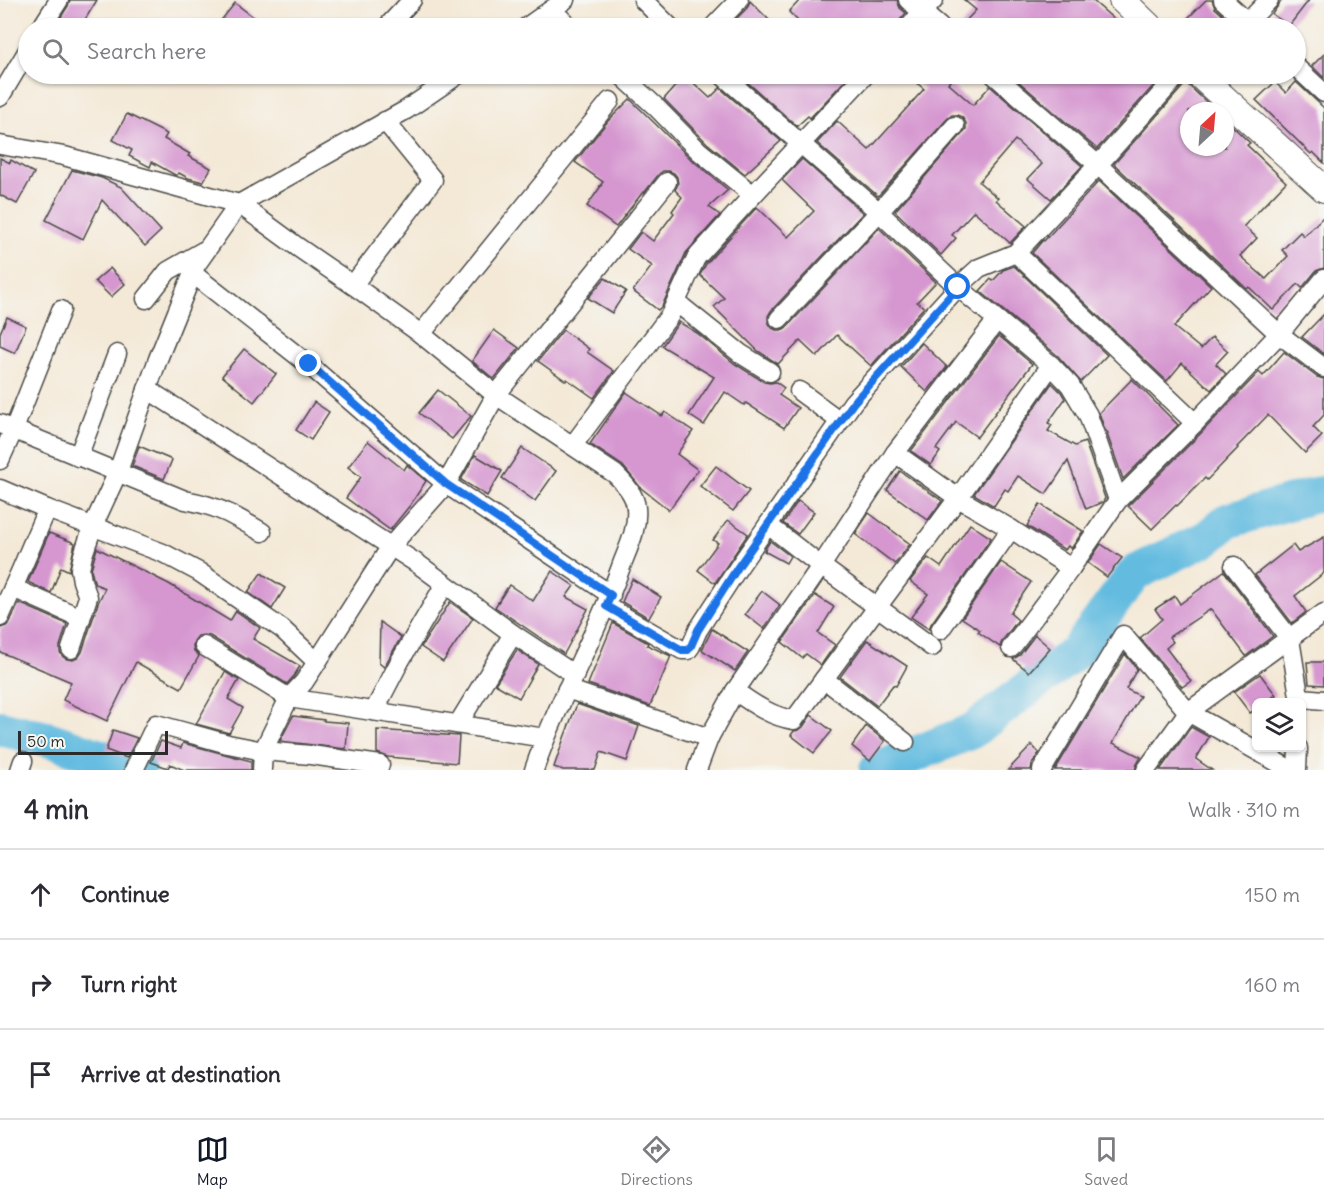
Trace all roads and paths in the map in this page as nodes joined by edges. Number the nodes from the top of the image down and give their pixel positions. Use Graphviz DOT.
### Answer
graph roads {
  1 [pos="59,0"];
  2 [pos="412,0"];
  3 [pos="643,0"];
  4 [pos="738,0"];
  5 [pos="908,0"];
  6 [pos="1122,0"];
  7 [pos="1223,0"];
  8 [pos="1269,0"];
  9 [pos="558,5"];
  10 [pos="928,6"];
  11 [pos="47,18"];
  12 [pos="395,18"];
  13 [pos="539,18"];
  14 [pos="661,18"];
  15 [pos="721,18"];
  16 [pos="917,18"];
  17 [pos="1141,18"];
  18 [pos="1240,18"];
  19 [pos="1254,18"];
  20 [pos="18,67"];
  21 [pos="1306,76"];
  22 [pos="444,84"];
  23 [pos="631,84"];
  24 [pos="732,84"];
  25 [pos="857,84"];
  26 [pos="1005,84"];
  27 [pos="1170,84"];
  28 [pos="1210,84"];
  29 [pos="1324,93"];
  30 [pos="0,97"];
  31 [pos="610,101"];
  32 [pos="384,121"];
  33 [pos="955,126"];
  34 [pos="0,144"];
  35 [pos="801,144"];
  36 [pos="1098,165"];
  37 [pos="667,182"];
  38 [pos="1324,189"];
  39 [pos="753,195"];
  40 [pos="239,204"];
  41 [pos="879,212"];
  42 [pos="208,248"];
  43 [pos="1016,253"];
  44 [pos="192,273"];
  45 [pos="1324,279"];
  46 [pos="353,285"];
  47 [pos="958,287"];
  48 [pos="146,299"];
  49 [pos="676,302"];
  50 [pos="61,310"];
  51 [pos="779,319"];
  52 [pos="997,320"];
  53 [pos="1279,333"];
  54 [pos="422,334"];
  55 [pos="117,354"];
  56 [pos="1051,365"];
  57 [pos="1324,368"];
  58 [pos="770,372"];
  59 [pos="147,389"];
  60 [pos="798,391"];
  61 [pos="496,395"];
  62 [pos="840,420"];
  63 [pos="1196,423"];
  64 [pos="7,427"];
  65 [pos="573,445"];
  66 [pos="895,453"];
  67 [pos="78,457"];
  68 [pos="0,460"];
  69 [pos="117,474"];
  70 [pos="446,484"];
  71 [pos="0,489"];
  72 [pos="958,498"];
  73 [pos="1118,500"];
  74 [pos="47,509"];
  75 [pos="768,525"];
  76 [pos="93,526"];
  77 [pos="1011,529"];
  78 [pos="262,532"];
  79 [pos="391,546"];
  80 [pos="821,566"];
  81 [pos="1234,567"];
  82 [pos="1071,568"];
  83 [pos="445,584"];
  84 [pos="13,588"];
  85 [pos="608,600"];
  86 [pos="877,607"];
  87 [pos="1324,613"];
  88 [pos="0,617"];
  89 [pos="81,618"];
  90 [pos="940,630"];
  91 [pos="513,634"];
  92 [pos="1290,639"];
  93 [pos="204,646"];
  94 [pos="932,647"];
  95 [pos="1011,648"];
  96 [pos="71,649"];
  97 [pos="317,662"];
  98 [pos="825,679"];
  99 [pos="571,682"];
  100 [pos="735,691"];
  101 [pos="289,698"];
  102 [pos="1300,698"];
  103 [pos="1306,700"];
  104 [pos="1324,700"];
  105 [pos="374,711"];
  106 [pos="1188,712"];
  107 [pos="458,724"];
  108 [pos="545,738"];
  109 [pos="709,738"];
  110 [pos="905,742"];
  111 [pos="263,751"];
  112 [pos="1298,752"];
  113 [pos="380,765"];
  114 [pos="134,770"];
  115 [pos="262,770"];
  116 [pos="534,770"];
  117 [pos="697,770"];
  118 [pos="1042,770"];
  119 [pos="1146,770"];
  120 [pos="1291,770"];
  121 [pos="1297,770"];
  1 -- 11 [label="street"];
  2 -- 12 [label="street"];
  3 -- 14 [label="street"];
  4 -- 15 [label="street"];
  5 -- 10 [label="street"];
  6 -- 17 [label="street"];
  7 -- 18 [label="street"];
  8 -- 19 [label="street"];
  9 -- 13 [label="street"];
  10 -- 16 [label="street"];
  20 -- 30 [label="street"];
  21 -- 29 [label="street"];
  22 -- 32 [label="street"];
  23 -- 39 [label="street"];
  24 -- 35 [label="street"];
  25 -- 35 [label="street"];
  26 -- 36 [label="street"];
  27 -- 36 [label="street"];
  28 -- 38 [label="street"];
  31 -- 54 [label="street"];
  32 -- 40 [label="street"];
  32 -- 46 [label="street"];
  33 -- 41 [label="street"];
  34 -- 40 [label="street"];
  35 -- 39 [label="street"];
  35 -- 41 [label="street"];
  36 -- 43 [label="street"];
  36 -- 53 [label="street"];
  37 -- 61 [label="street"];
  39 -- 49 [label="street"];
  40 -- 42 [label="street"];
  40 -- 46 [label="street"];
  41 -- 47 [label="street"];
  41 -- 51 [label="street"];
  42 -- 44 [label="street"];
  42 -- 48 [label="street"];
  43 -- 47 [label="street"];
  43 -- 63 [label="street"];
  44 -- 59 [label="street"];
  44 -- 70 [label="street"];
  45 -- 53 [label="street"];
  46 -- 54 [label="street"];
  47 -- 52 [label="street"];
  47 -- 62 [label="street"];
  49 -- 58 [label="street"];
  49 -- 65 [label="street"];
  50 -- 64 [label="street"];
  52 -- 56 [label="street"];
  52 -- 66 [label="street"];
  53 -- 57 [label="street"];
  53 -- 63 [label="street"];
  54 -- 61 [label="street"];
  55 -- 67 [label="street"];
  56 -- 72 [label="street"];
  56 -- 73 [label="street"];
  59 -- 69 [label="street"];
  59 -- 79 [label="street"];
  60 -- 62 [label="street"];
  61 -- 65 [label="street"];
  61 -- 70 [label="street"];
  62 -- 75 [label="street"];
  63 -- 73 [label="street"];
  64 -- 67 [label="street"];
  64 -- 68 [label="street"];
  65 -- 85 [label="street"];
  66 -- 72 [label="street"];
  66 -- 80 [label="street"];
  67 -- 69 [label="street"];
  69 -- 76 [label="street"];
  69 -- 78 [label="street"];
  70 -- 79 [label="street"];
  70 -- 85 [label="street"];
  71 -- 74 [label="street"];
  72 -- 77 [label="street"];
  72 -- 86 [label="street"];
  73 -- 82 [label="street"];
  74 -- 76 [label="street"];
  74 -- 84 [label="street"];
  75 -- 80 [label="street"];
  75 -- 85 [label="street"];
  76 -- 89 [label="street"];
  76 -- 97 [label="street"];
  77 -- 82 [label="street"];
  77 -- 90 [label="street"];
  79 -- 83 [label="street"];
  79 -- 97 [label="street"];
  80 -- 86 [label="street"];
  80 -- 100 [label="street"];
  81 -- 92 [label="street"];
  82 -- 95 [label="street"];
  83 -- 91 [label="street"];
  83 -- 105 [label="street"];
  84 -- 88 [label="street"];
  84 -- 89 [label="street"];
  85 -- 99 [label="street"];
  86 -- 94 [label="street"];
  86 -- 98 [label="street"];
  87 -- 92 [label="street"];
  89 -- 96 [label="street"];
  91 -- 99 [label="street"];
  91 -- 107 [label="street"];
  92 -- 102 [label="street"];
  92 -- 106 [label="street"];
  93 -- 101 [label="street"];
  97 -- 101 [label="street"];
  98 -- 100 [label="street"];
  98 -- 110 [label="street"];
  99 -- 108 [label="street"];
  99 -- 109 [label="street"];
  100 -- 109 [label="street"];
  101 -- 105 [label="street"];
  101 -- 111 [label="street"];
  103 -- 104 [label="street"];
  105 -- 107 [label="street"];
  106 -- 118 [label="street"];
  106 -- 119 [label="street"];
  106 -- 120 [label="street"];
  107 -- 108 [label="street"];
  108 -- 116 [label="street"];
  109 -- 117 [label="street"];
  111 -- 113 [label="street"];
  111 -- 114 [label="street"];
  111 -- 115 [label="street"];
  112 -- 121 [label="street"];
}
